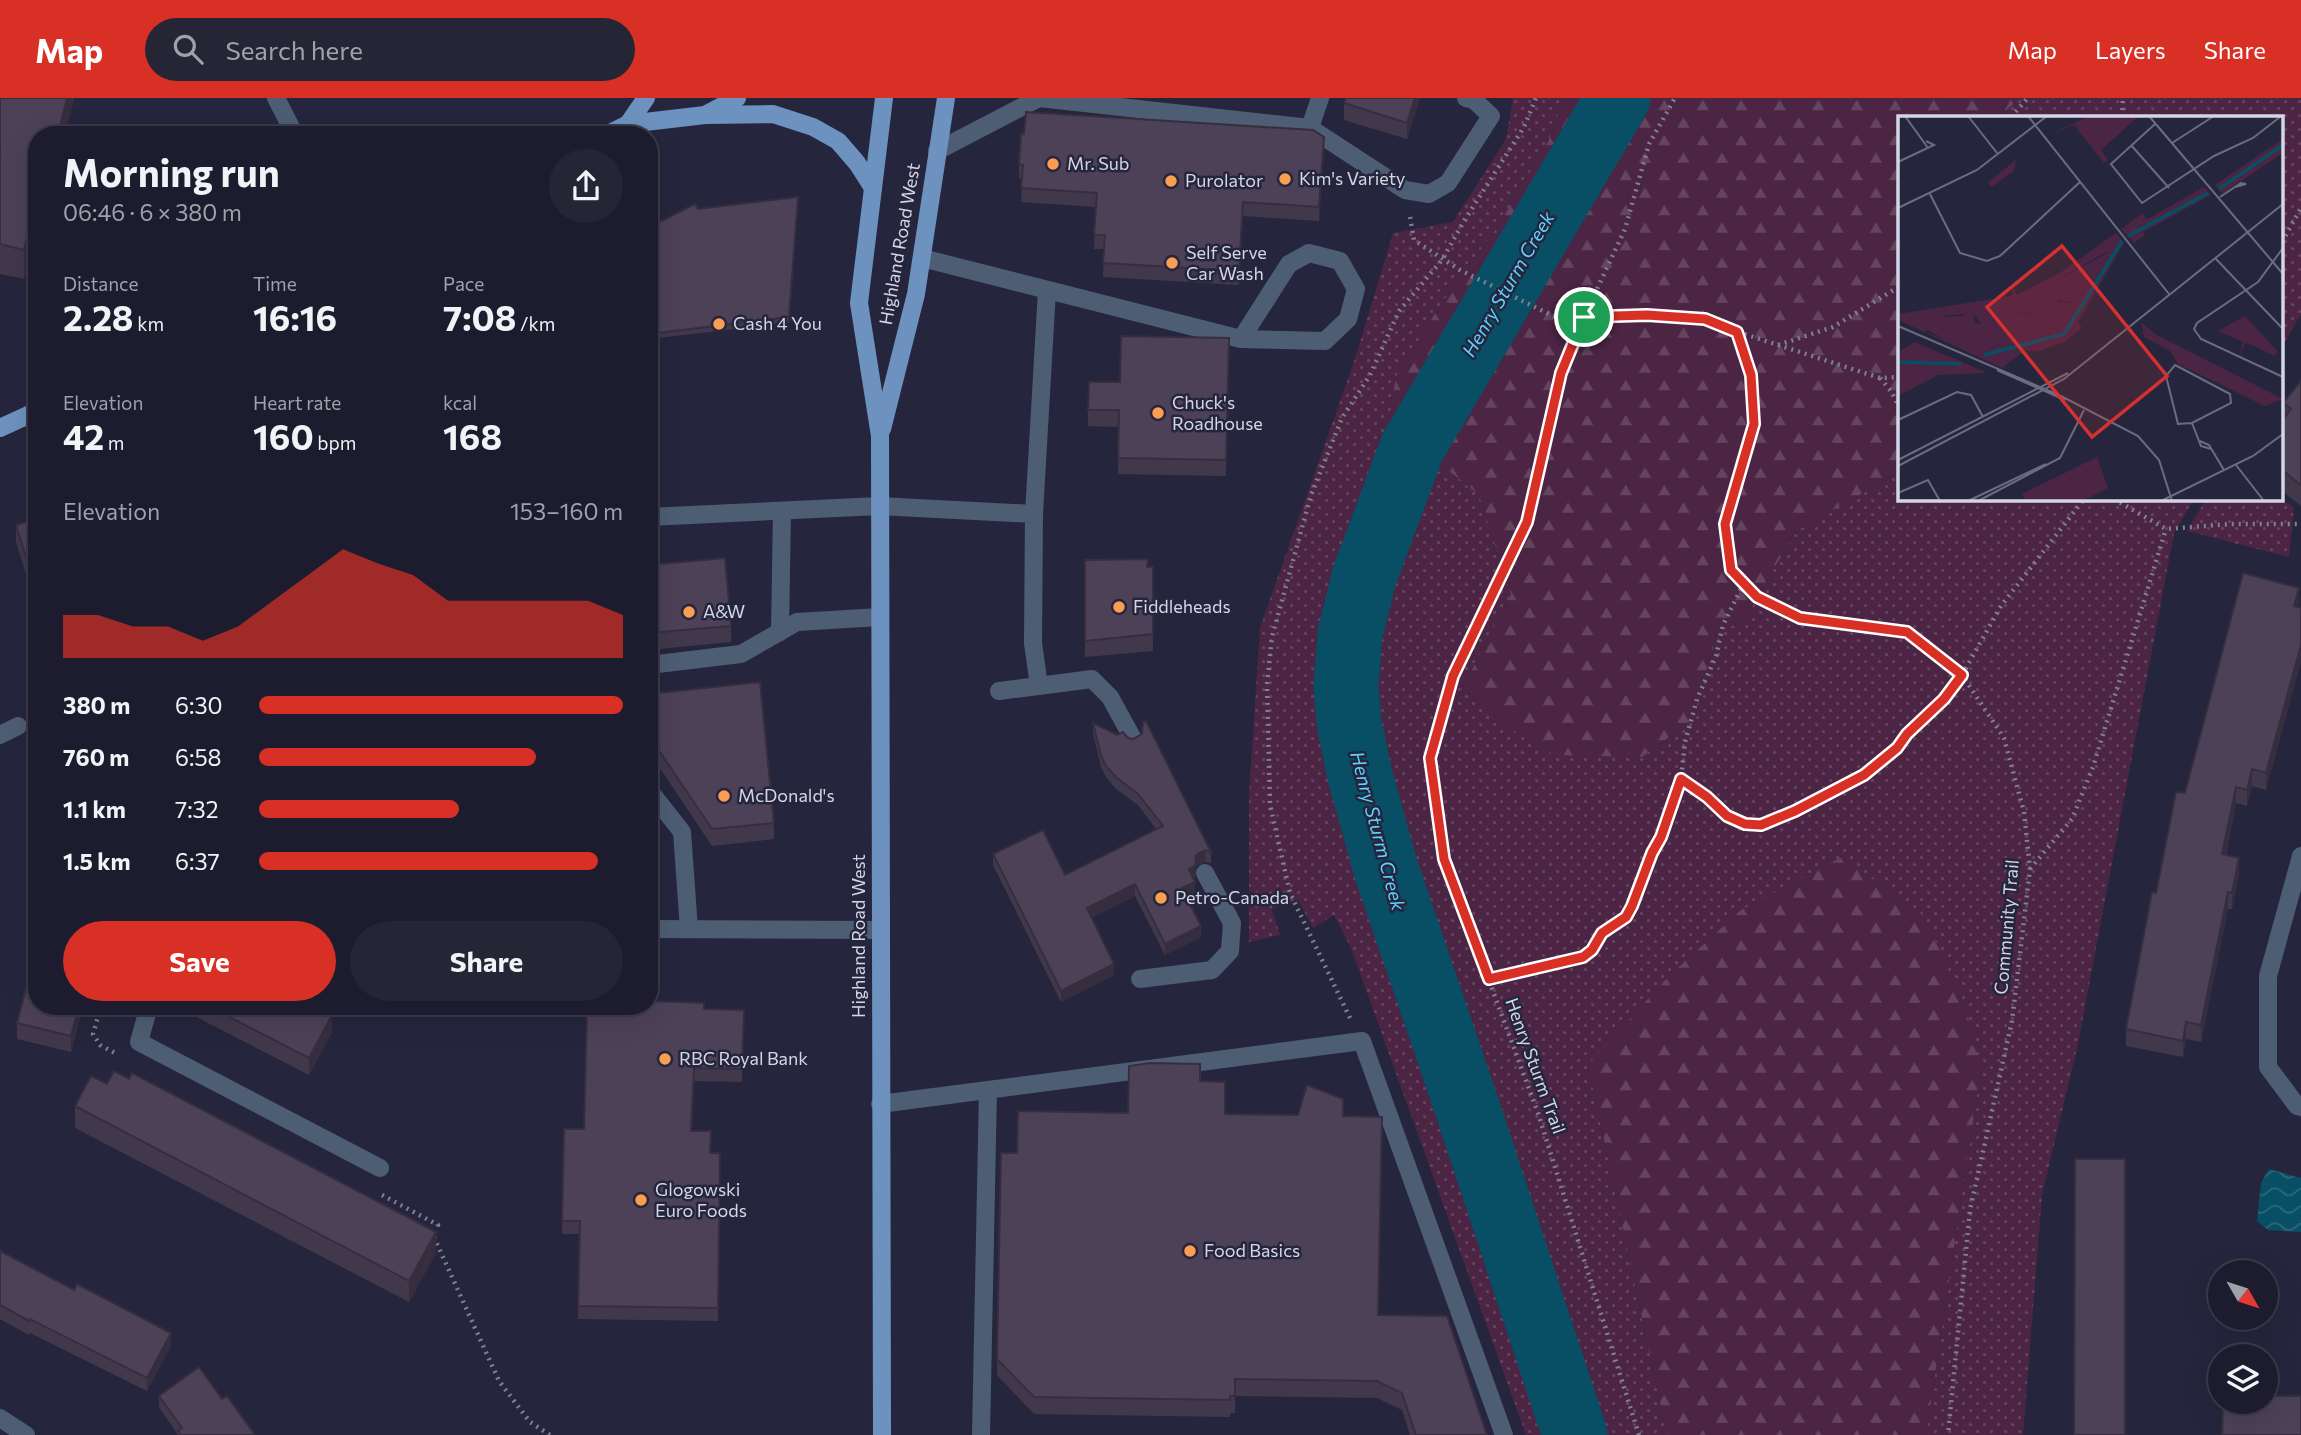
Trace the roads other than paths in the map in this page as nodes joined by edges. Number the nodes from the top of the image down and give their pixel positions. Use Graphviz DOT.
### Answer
graph roads {
  1 [pos="276,98"];
  2 [pos="646,98"];
  3 [pos="737,98"];
  4 [pos="884,98"];
  5 [pos="946,98"];
  6 [pos="1320,98"];
  7 [pos="1466,98"];
  8 [pos="705,116"];
  9 [pos="628,124"];
  10 [pos="290,126"];
  11 [pos="624,126"];
  12 [pos="1310,128"];
  13 [pos="937,151"];
  14 [pos="873,188"];
  15 [pos="922,258"];
  16 [pos="1047,290"];
  17 [pos="1241,339"];
  18 [pos="28,415"];
  19 [pos="0,428"];
  20 [pos="880,436"];
  21 [pos="879,506"];
  22 [pos="782,511"];
  23 [pos="1034,514"];
  24 [pos="658,517"];
  25 [pos="880,617"];
  26 [pos="780,632"];
  27 [pos="658,664"];
  28 [pos="1039,686"];
  29 [pos="999,691"];
  30 [pos="18,726"];
  31 [pos="0,736"];
  32 [pos="1133,739"];
  33 [pos="658,801"];
  34 [pos="2301,856"];
  35 [pos="1205,873"];
  36 [pos="658,929"];
  37 [pos="689,929"];
  38 [pos="880,930"];
  39 [pos="1140,979"];
  40 [pos="146,1015"];
  41 [pos="988,1090"];
  42 [pos="880,1104"];
  43 [pos="2301,1107"];
  44 [pos="380,1168"];
  45 [pos="0,1418"];
  46 [pos="26,1435"];
  47 [pos="882,1435"];
  48 [pos="981,1435"];
  49 [pos="1504,1435"];
  1 -- 10 [label="street"];
  2 -- 9 [label="main road"];
  3 -- 8 [label="main road"];
  4 -- 14 [label="main road, Highland Road West"];
  5 -- 13 [label="main road, Highland Road West"];
  6 -- 12 [label="street"];
  7 -- 12 [label="street"];
  8 -- 9 [label="main road"];
  8 -- 14 [label="main road"];
  9 -- 11 [label="main road"];
  12 -- 13 [label="street"];
  13 -- 15 [label="main road, Highland Road West"];
  14 -- 20 [label="main road, Highland Road West"];
  15 -- 16 [label="street"];
  15 -- 20 [label="main road, Highland Road West"];
  16 -- 17 [label="street"];
  16 -- 23 [label="street"];
  17 -- 17 [label="street"];
  18 -- 19 [label="main road"];
  20 -- 21 [label="main road, Highland Road West"];
  21 -- 22 [label="street"];
  21 -- 23 [label="street"];
  21 -- 25 [label="main road, Highland Road West"];
  22 -- 24 [label="street"];
  22 -- 26 [label="street"];
  23 -- 28 [label="street"];
  25 -- 26 [label="street"];
  25 -- 38 [label="main road, Highland Road West"];
  26 -- 27 [label="street"];
  28 -- 29 [label="street"];
  28 -- 32 [label="street"];
  30 -- 31 [label="street"];
  33 -- 37 [label="street"];
  34 -- 43 [label="street"];
  35 -- 39 [label="street"];
  36 -- 37 [label="street"];
  37 -- 38 [label="street"];
  38 -- 42 [label="main road, Highland Road West"];
  40 -- 44 [label="street"];
  41 -- 42 [label="street"];
  41 -- 48 [label="street"];
  41 -- 49 [label="street"];
  42 -- 47 [label="main road, Highland Road West"];
  45 -- 46 [label="street"];
}
